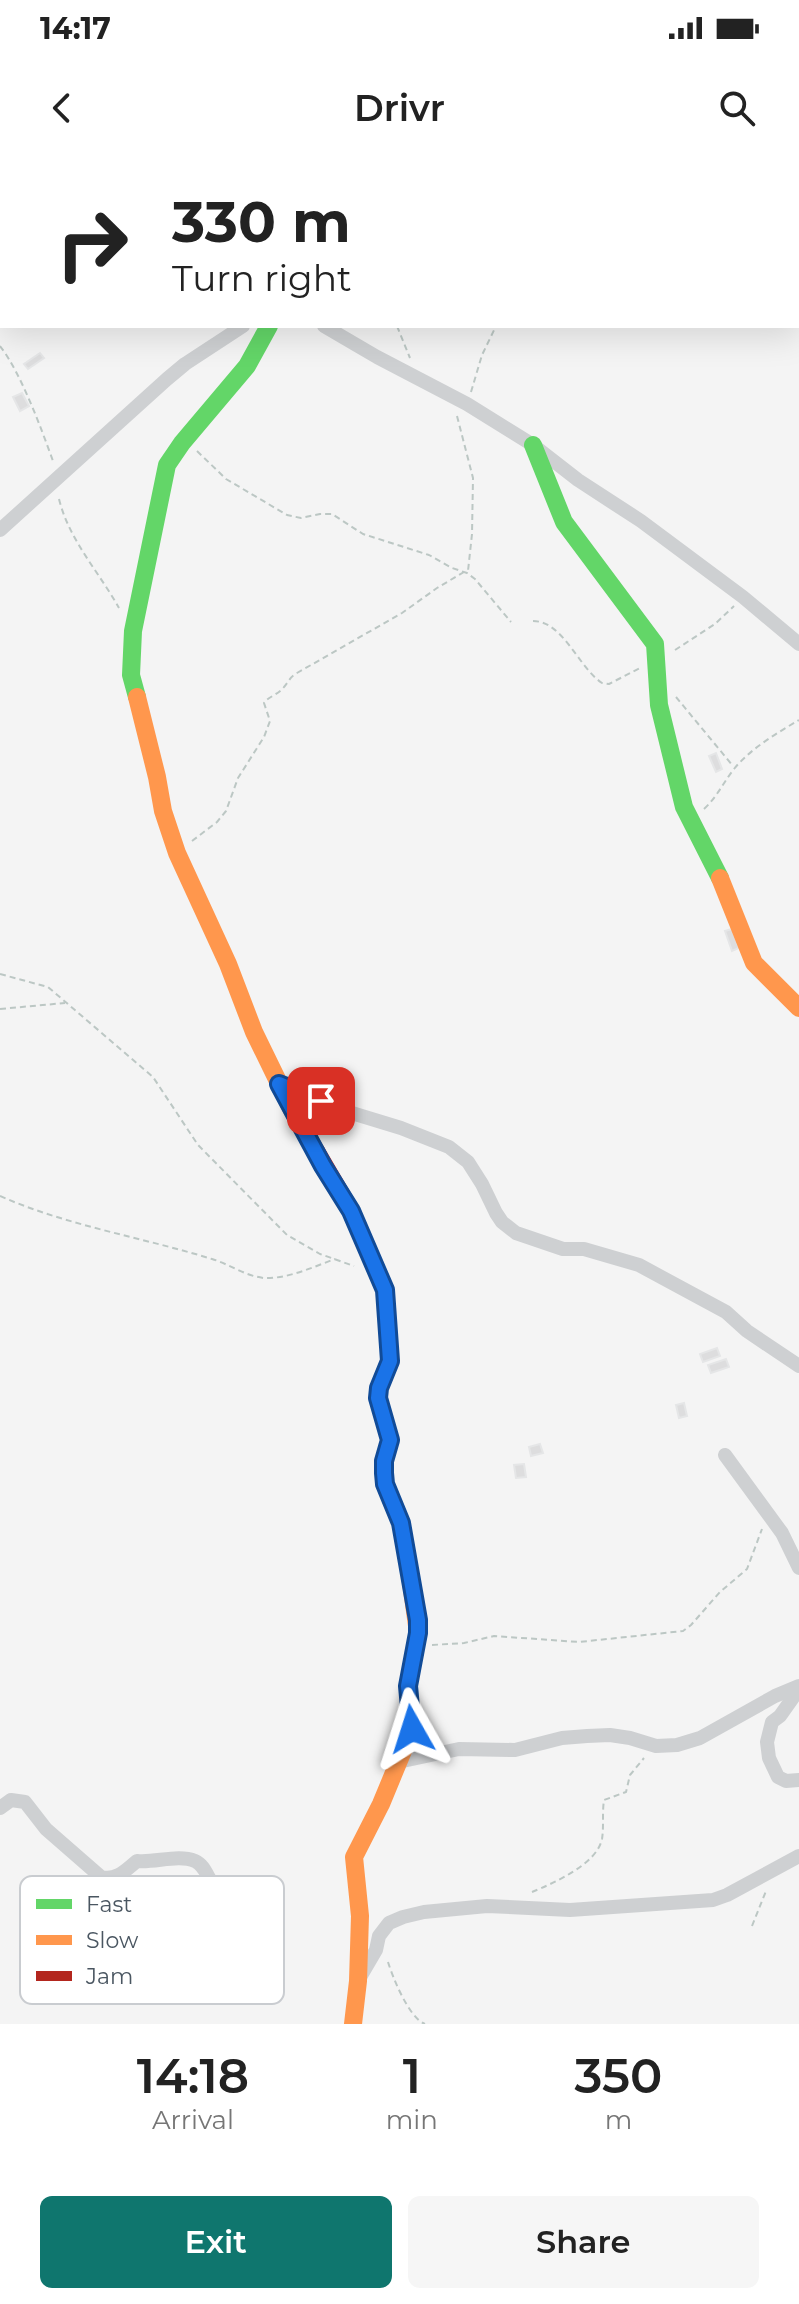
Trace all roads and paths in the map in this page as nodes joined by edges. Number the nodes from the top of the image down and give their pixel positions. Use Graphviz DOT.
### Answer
graph roads {
  1 [pos="240,328"];
  2 [pos="268,328"];
  3 [pos="328,328"];
  4 [pos="398,328"];
  5 [pos="495,328"];
  6 [pos="0,346"];
  7 [pos="419,379"];
  8 [pos="467,404"];
  9 [pos="457,417"];
  10 [pos="182,443"];
  11 [pos="533,445"];
  12 [pos="54,480"];
  13 [pos="0,530"];
  14 [pos="466,572"];
  15 [pos="743,597"];
  16 [pos="533,621"];
  17 [pos="511,622"];
  18 [pos="133,631"];
  19 [pos="799,644"];
  20 [pos="656,660"];
  21 [pos="675,696"];
  22 [pos="799,720"];
  23 [pos="734,768"];
  24 [pos="692,821"];
  25 [pos="177,853"];
  26 [pos="0,974"];
  27 [pos="66,1003"];
  28 [pos="799,1008"];
  29 [pos="0,1009"];
  30 [pos="279,1084"];
  31 [pos="0,1196"];
  32 [pos="335,1259"];
  33 [pos="378,1274"];
  34 [pos="799,1366"];
  35 [pos="725,1455"];
  36 [pos="768,1513"];
  37 [pos="799,1568"];
  38 [pos="416,1646"];
  39 [pos="799,1687"];
  40 [pos="656,1746"];
  41 [pos="398,1762"];
  42 [pos="799,1780"];
  43 [pos="0,1808"];
  44 [pos="799,1856"];
  45 [pos="770,1870"];
  46 [pos="100,1876"];
  47 [pos="115,1876"];
  48 [pos="208,1876"];
  49 [pos="531,1893"];
  50 [pos="752,1926"];
  51 [pos="379,1936"];
  52 [pos="358,1981"];
  53 [pos="353,2024"];
  54 [pos="425,2024"];
  1 -- 12 [label="street"];
  2 -- 10 [label="street"];
  3 -- 7 [label="street"];
  4 -- 7 [label="path"];
  5 -- 8 [label="path"];
  6 -- 12 [label="path"];
  7 -- 8 [label="street"];
  8 -- 11 [label="street"];
  9 -- 14 [label="path"];
  10 -- 14 [label="path"];
  10 -- 18 [label="street"];
  11 -- 15 [label="street"];
  11 -- 20 [label="street"];
  12 -- 13 [label="street"];
  12 -- 18 [label="path"];
  14 -- 17 [label="path"];
  14 -- 25 [label="path"];
  15 -- 19 [label="street"];
  15 -- 20 [label="path"];
  16 -- 20 [label="path"];
  18 -- 25 [label="street"];
  20 -- 24 [label="street"];
  21 -- 23 [label="path"];
  22 -- 23 [label="path"];
  23 -- 24 [label="path"];
  24 -- 28 [label="street"];
  25 -- 30 [label="street"];
  26 -- 27 [label="path"];
  27 -- 29 [label="path"];
  27 -- 32 [label="path"];
  30 -- 33 [label="street"];
  30 -- 34 [label="street"];
  31 -- 32 [label="path"];
  32 -- 33 [label="path"];
  33 -- 38 [label="street"];
  35 -- 36 [label="street"];
  36 -- 37 [label="street"];
  36 -- 38 [label="path"];
  38 -- 41 [label="street"];
  39 -- 40 [label="street"];
  39 -- 42 [label="street"];
  40 -- 41 [label="street"];
  40 -- 49 [label="path"];
  41 -- 52 [label="street"];
  43 -- 46 [label="street"];
  44 -- 45 [label="street"];
  45 -- 50 [label="path"];
  45 -- 51 [label="street"];
  47 -- 48 [label="street"];
  51 -- 52 [label="street"];
  51 -- 54 [label="path"];
  52 -- 53 [label="street"];
}
